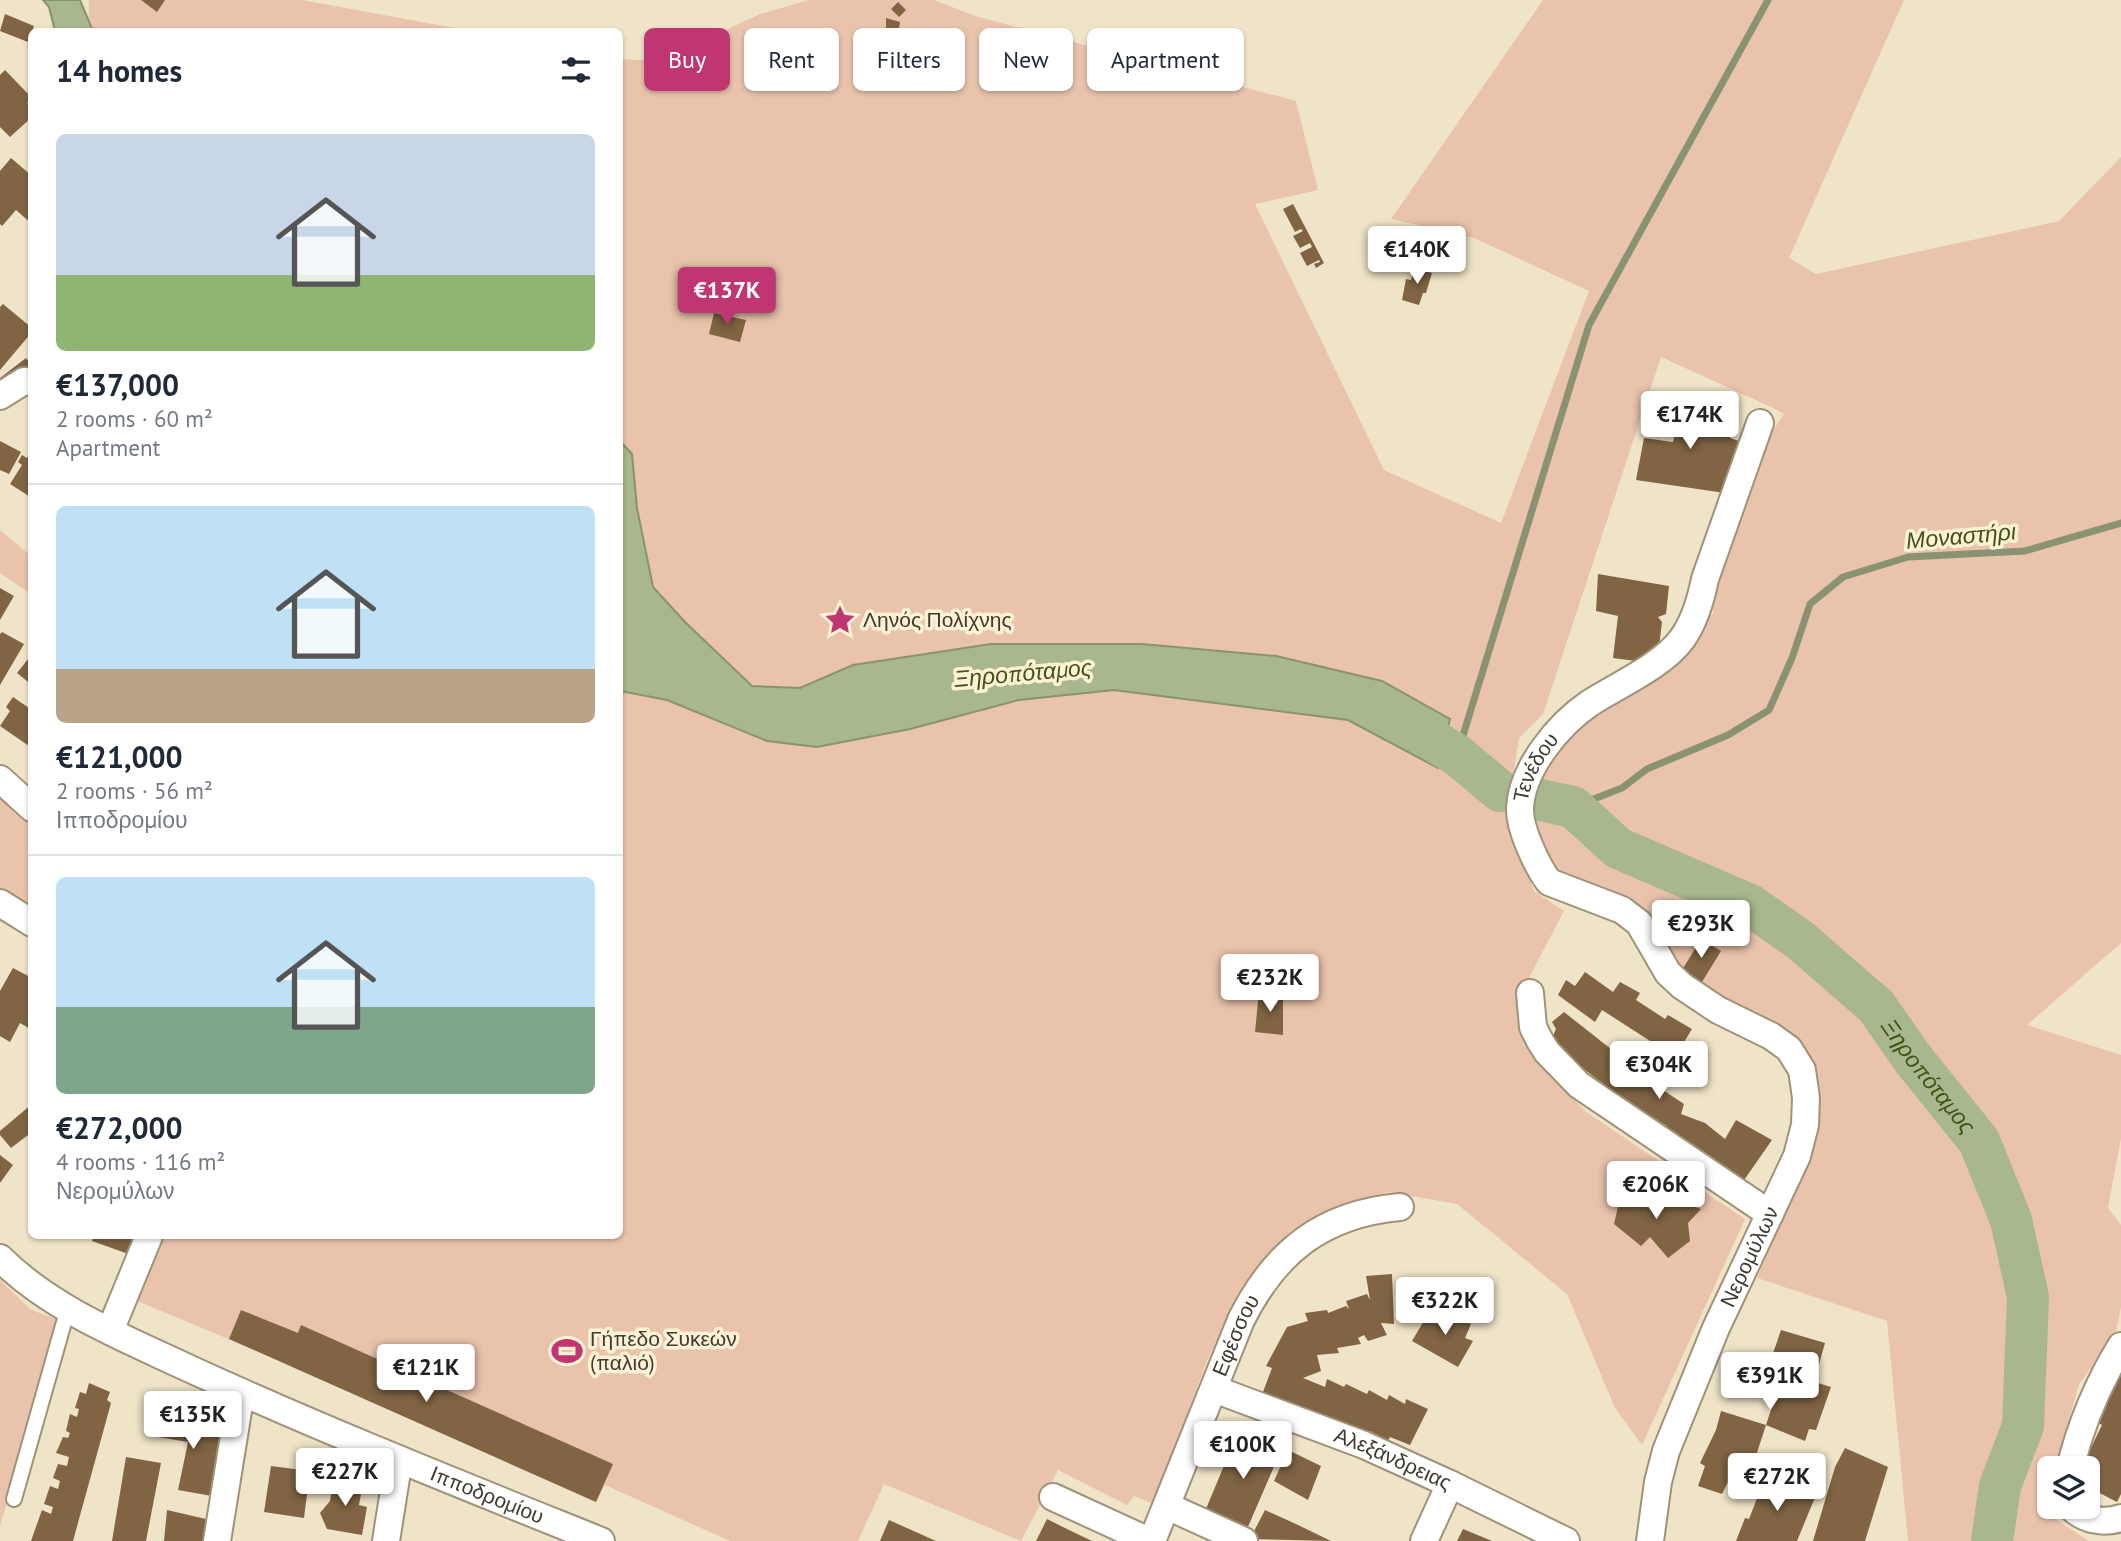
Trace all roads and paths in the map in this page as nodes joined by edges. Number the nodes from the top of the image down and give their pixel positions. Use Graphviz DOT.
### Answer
graph roads {
  1 [pos="28,382"];
  2 [pos="0,396"];
  3 [pos="1760,423"];
  4 [pos="0,779"];
  5 [pos="28,804"];
  6 [pos="0,903"];
  7 [pos="28,920"];
  8 [pos="1530,993"];
  9 [pos="1790,1172"];
  10 [pos="1400,1208"];
  11 [pos="1770,1214"];
  12 [pos="148,1239"];
  13 [pos="0,1258"];
  14 [pos="68,1308"];
  15 [pos="110,1331"];
  16 [pos="2121,1346"];
  17 [pos="1214,1389"];
  18 [pos="242,1392"];
  19 [pos="2073,1456"];
  20 [pos="398,1459"];
  21 [pos="1450,1484"];
  22 [pos="1053,1497"];
  23 [pos="14,1499"];
  24 [pos="1167,1506"];
  25 [pos="2121,1518"];
  26 [pos="2093,1519"];
  27 [pos="217,1541"];
  28 [pos="386,1541"];
  29 [pos="601,1541"];
  30 [pos="1151,1541"];
  31 [pos="1244,1541"];
  32 [pos="1424,1541"];
  33 [pos="1566,1541"];
  34 [pos="1650,1541"];
  1 -- 2 [label="street"];
  3 -- 9 [label="street, Τενέδου"];
  4 -- 5 [label="street"];
  6 -- 7 [label="street"];
  8 -- 11 [label="street"];
  9 -- 11 [label="street, Νερομύλων"];
  10 -- 17 [label="street, Εφέσσου"];
  11 -- 34 [label="street, Νερομύλων"];
  12 -- 15 [label="street"];
  13 -- 14 [label="street, Ιπποδρομίου"];
  14 -- 15 [label="street, Ιπποδρομίου"];
  14 -- 23 [label="lane"];
  15 -- 18 [label="street, Ιπποδρομίου"];
  16 -- 19 [label="street"];
  17 -- 21 [label="street, Αλεξάνδρειας"];
  17 -- 24 [label="street, Εφέσσου"];
  18 -- 20 [label="street, Ιπποδρομίου"];
  18 -- 27 [label="street"];
  20 -- 28 [label="street"];
  20 -- 29 [label="street, Ιπποδρομίου"];
  21 -- 32 [label="street"];
  21 -- 33 [label="street, Αλεξάνδρειας"];
  22 -- 30 [label="street"];
  24 -- 30 [label="street, Εφέσσου"];
  24 -- 31 [label="street"];
  25 -- 26 [label="street"];
}
